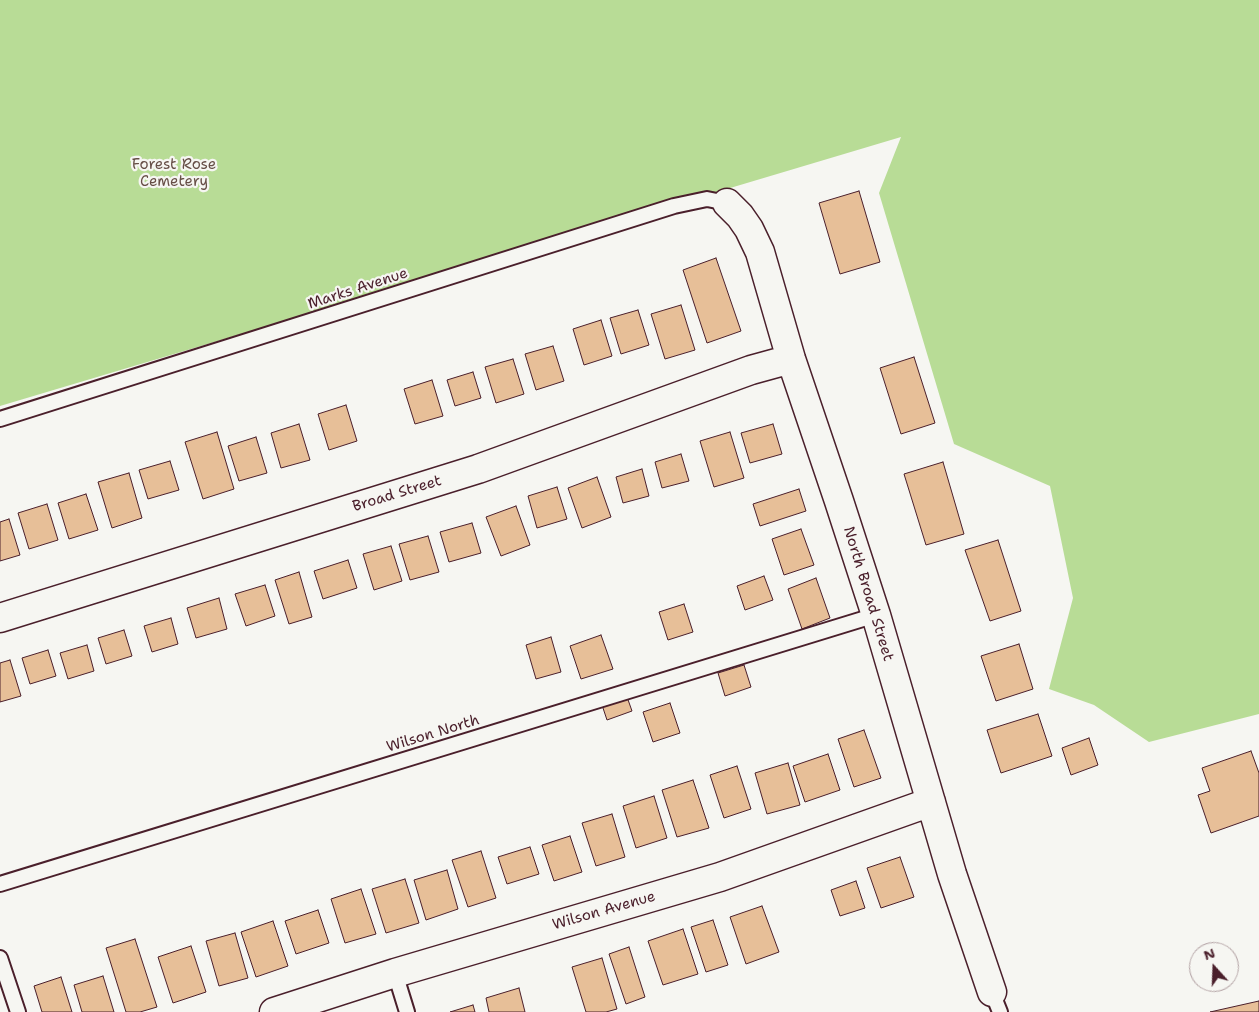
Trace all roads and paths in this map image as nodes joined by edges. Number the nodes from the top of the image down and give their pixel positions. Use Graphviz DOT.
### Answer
graph roads {
  1 [pos="727,203"];
  2 [pos="791,359"];
  3 [pos="0,419"];
  4 [pos="876,615"];
  5 [pos="0,618"];
  6 [pos="931,802"];
  7 [pos="0,884"];
  8 [pos="0,958"];
  9 [pos="394,973"];
  10 [pos="996,1002"];
  11 [pos="18,1012"];
  12 [pos="274,1012"];
  13 [pos="407,1012"];
  1 -- 2 [label="street, North Broad Street"];
  1 -- 3 [label="lane, Marks Avenue"];
  2 -- 4 [label="street, North Broad Street"];
  2 -- 5 [label="street, Broad Street"];
  4 -- 6 [label="street, North Broad Street"];
  4 -- 7 [label="lane, Wilson North"];
  6 -- 9 [label="street, Wilson Avenue"];
  6 -- 10 [label="street, North Broad Street"];
  8 -- 11 [label="lane"];
  9 -- 12 [label="street, Wilson Avenue"];
  9 -- 13 [label="lane"];
}
